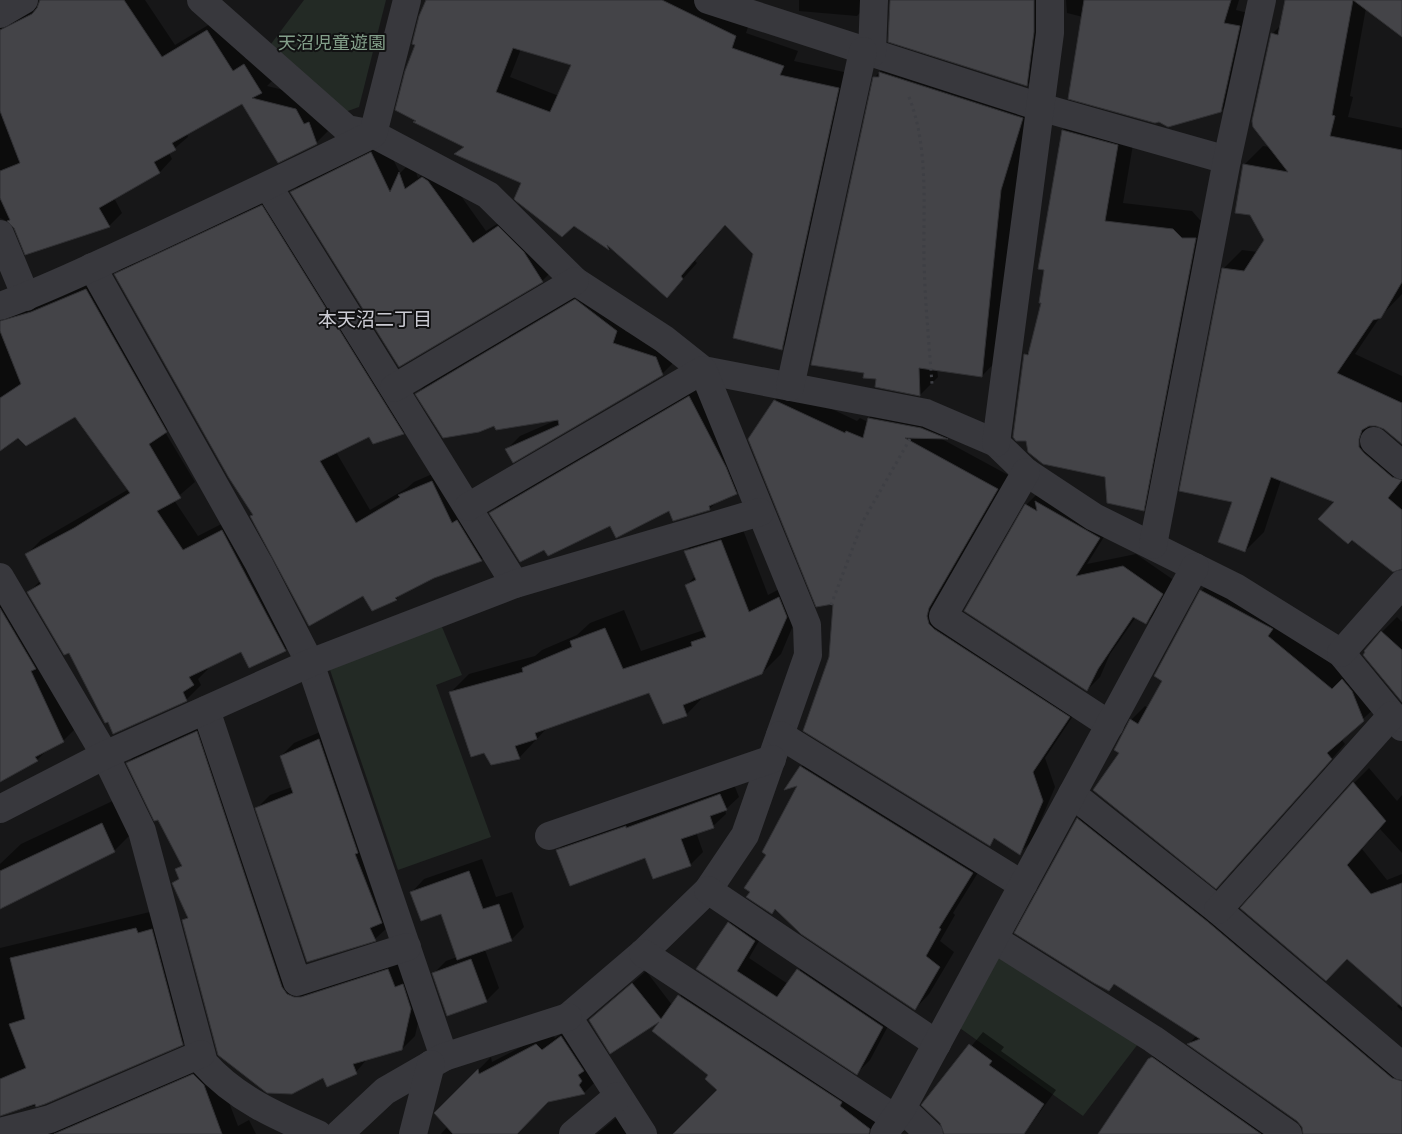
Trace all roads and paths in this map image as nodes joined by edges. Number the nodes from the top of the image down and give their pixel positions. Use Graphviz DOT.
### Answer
graph roads {
  1 [pos="24,0"];
  2 [pos="201,0"];
  3 [pos="407,0"];
  4 [pos="708,0"];
  5 [pos="874,0"];
  6 [pos="1050,0"];
  7 [pos="1262,0"];
  8 [pos="757,8"];
  9 [pos="0,14"];
  10 [pos="874,54"];
  11 [pos="1040,107"];
  12 [pos="373,134"];
  13 [pos="1227,160"];
  14 [pos="268,186"];
  15 [pos="0,234"];
  16 [pos="92,267"];
  17 [pos="575,281"];
  18 [pos="26,297"];
  19 [pos="0,306"];
  20 [pos="703,370"];
  21 [pos="790,387"];
  22 [pos="394,388"];
  23 [pos="926,413"];
  24 [pos="1374,441"];
  25 [pos="996,443"];
  26 [pos="1402,465"];
  27 [pos="1026,472"];
  28 [pos="468,507"];
  29 [pos="760,512"];
  30 [pos="1153,545"];
  31 [pos="1195,567"];
  32 [pos="0,577"];
  33 [pos="516,584"];
  34 [pos="1402,584"];
  35 [pos="829,610"];
  36 [pos="1341,653"];
  37 [pos="310,663"];
  38 [pos="206,710"];
  39 [pos="1397,721"];
  40 [pos="1110,725"];
  41 [pos="776,747"];
  42 [pos="105,755"];
  43 [pos="1072,794"];
  44 [pos="0,808"];
  45 [pos="549,836"];
  46 [pos="1023,885"];
  47 [pos="708,890"];
  48 [pos="1218,910"];
  49 [pos="994,939"];
  50 [pos="407,947"];
  51 [pos="643,953"];
  52 [pos="568,1018"];
  53 [pos="937,1044"];
  54 [pos="201,1054"];
  55 [pos="438,1060"];
  56 [pos="1402,1066"];
  57 [pos="618,1096"];
  58 [pos="894,1120"];
  59 [pos="265,1122"];
  60 [pos="66,1124"];
  61 [pos="0,1132"];
  62 [pos="318,1134"];
  63 [pos="339,1134"];
  64 [pos="413,1134"];
  65 [pos="573,1134"];
  66 [pos="643,1134"];
  67 [pos="929,1134"];
  68 [pos="1288,1134"];
  1 -- 9 [label="street"];
  2 -- 12 [label="street"];
  3 -- 12 [label="street"];
  4 -- 8 [label="street"];
  5 -- 10 [label="street"];
  6 -- 11 [label="street"];
  7 -- 13 [label="street"];
  8 -- 10 [label="street"];
  10 -- 11 [label="street"];
  10 -- 21 [label="street"];
  10 -- 23 [label="path"];
  11 -- 13 [label="street"];
  11 -- 25 [label="street"];
  12 -- 14 [label="street"];
  12 -- 17 [label="street"];
  13 -- 30 [label="street"];
  14 -- 16 [label="street"];
  14 -- 22 [label="street"];
  15 -- 18 [label="street"];
  16 -- 18 [label="street"];
  16 -- 37 [label="street"];
  17 -- 20 [label="street"];
  17 -- 22 [label="street"];
  18 -- 19 [label="street"];
  20 -- 21 [label="street"];
  20 -- 28 [label="street"];
  20 -- 29 [label="street"];
  21 -- 23 [label="street"];
  22 -- 28 [label="street"];
  23 -- 25 [label="street"];
  23 -- 35 [label="path"];
  24 -- 26 [label="street"];
  25 -- 27 [label="street"];
  27 -- 30 [label="street"];
  27 -- 40 [label="street"];
  28 -- 33 [label="street"];
  29 -- 33 [label="street"];
  29 -- 41 [label="street"];
  30 -- 31 [label="street"];
  31 -- 36 [label="street"];
  31 -- 40 [label="street"];
  32 -- 42 [label="street"];
  33 -- 37 [label="street"];
  34 -- 36 [label="street"];
  36 -- 39 [label="street"];
  37 -- 38 [label="street"];
  37 -- 50 [label="street"];
  38 -- 42 [label="street"];
  38 -- 50 [label="street"];
  39 -- 48 [label="street"];
  40 -- 43 [label="street"];
  41 -- 45 [label="street"];
  41 -- 46 [label="street"];
  41 -- 47 [label="street"];
  42 -- 44 [label="street"];
  42 -- 54 [label="street"];
  43 -- 46 [label="street"];
  43 -- 48 [label="street"];
  46 -- 49 [label="street"];
  47 -- 51 [label="street"];
  47 -- 53 [label="street"];
  48 -- 56 [label="street"];
  49 -- 53 [label="street"];
  49 -- 68 [label="street"];
  50 -- 55 [label="street"];
  51 -- 52 [label="street"];
  51 -- 58 [label="street"];
  52 -- 55 [label="street"];
  52 -- 57 [label="street"];
  53 -- 58 [label="street"];
  54 -- 59 [label="street"];
  54 -- 60 [label="street"];
  55 -- 63 [label="street"];
  55 -- 64 [label="street"];
  57 -- 65 [label="street"];
  57 -- 66 [label="street"];
  58 -- 67 [label="street"];
  59 -- 62 [label="street"];
  60 -- 61 [label="street"];
}
